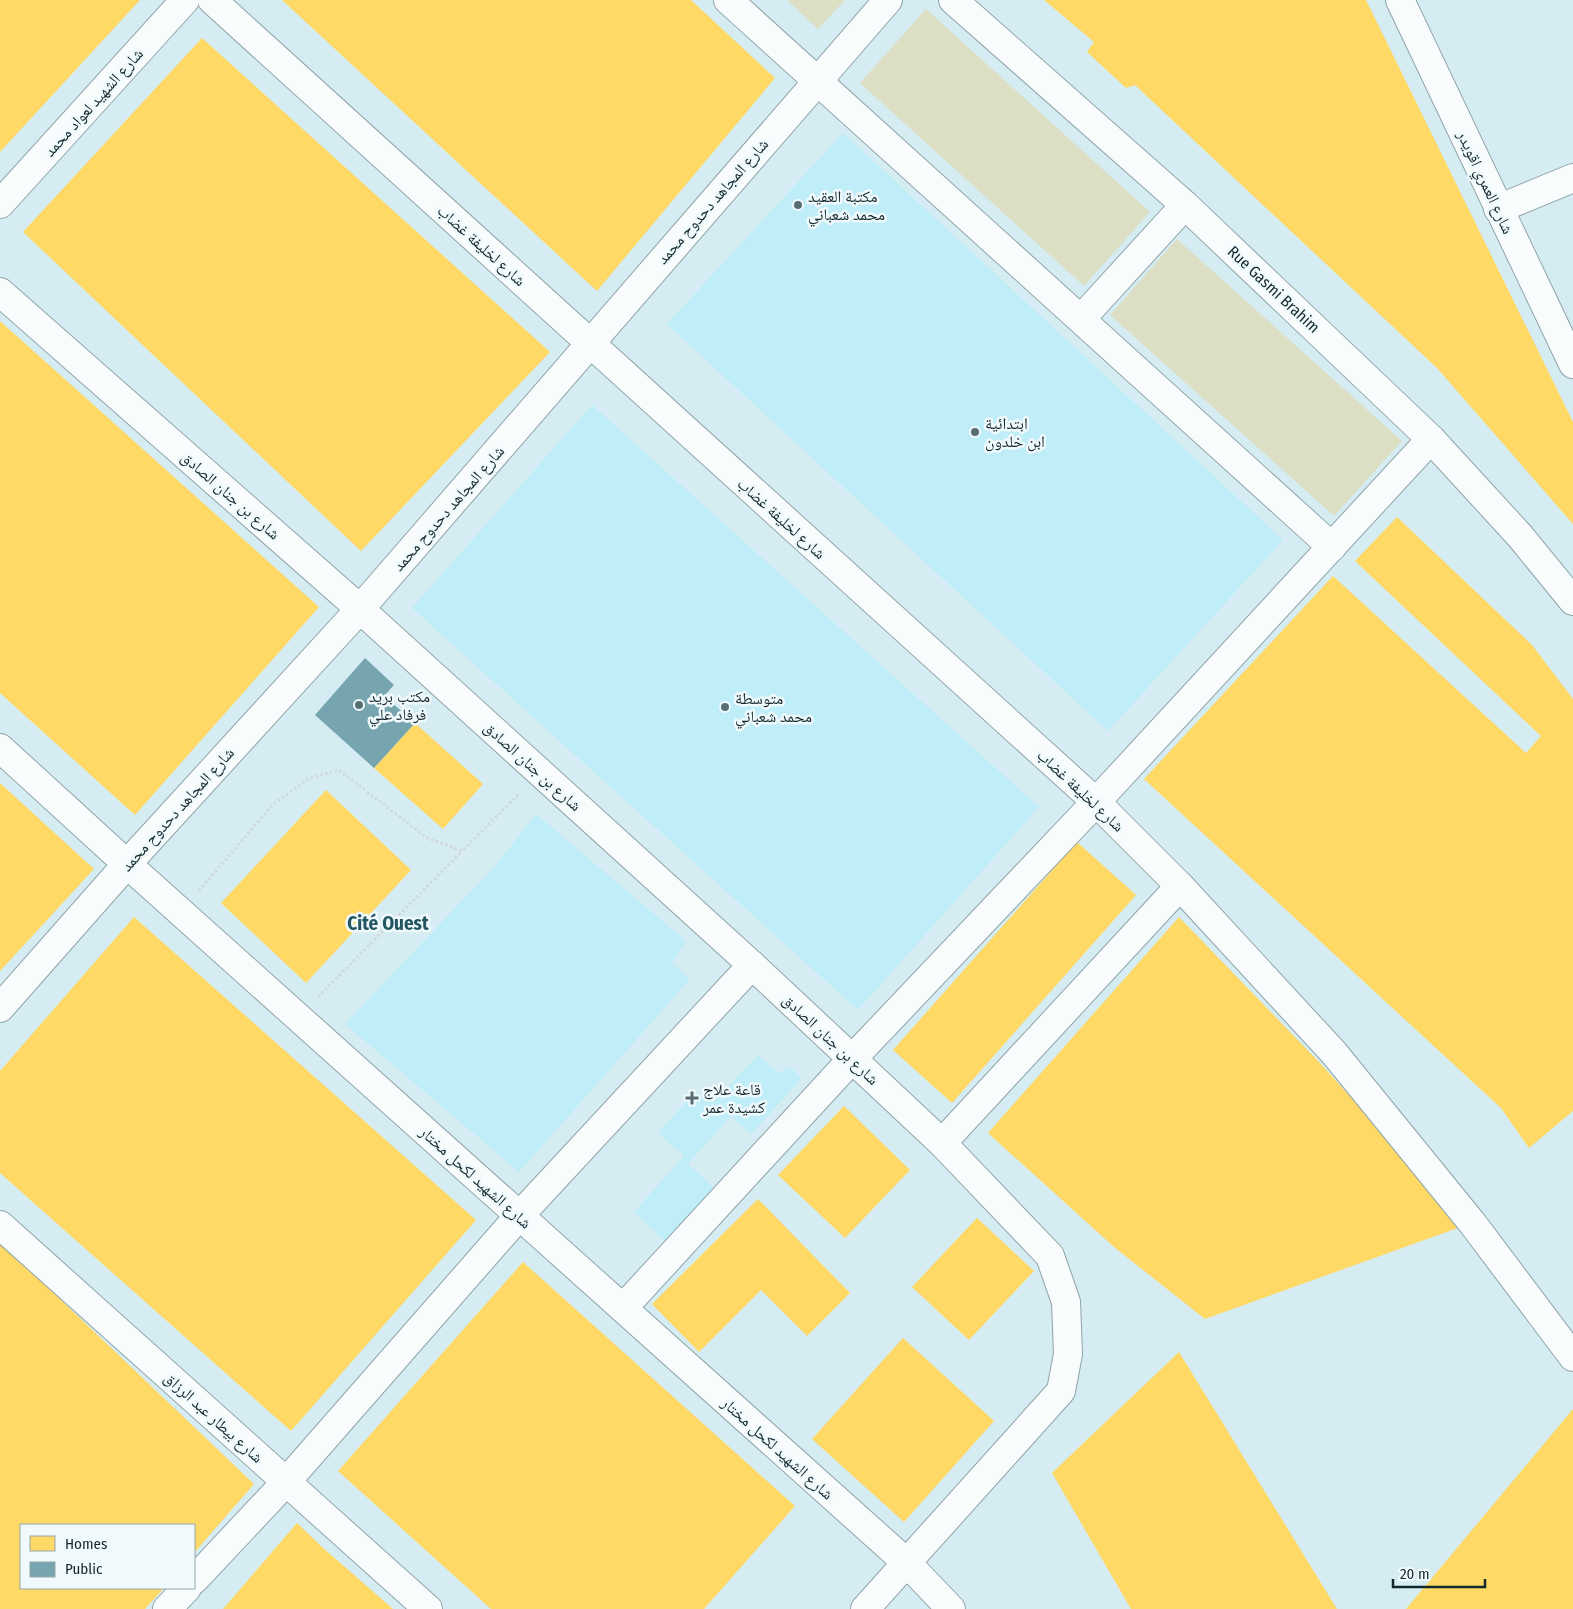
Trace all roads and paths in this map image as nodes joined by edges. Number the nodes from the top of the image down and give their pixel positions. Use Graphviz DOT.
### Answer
graph roads {
  1 [pos="185,0"];
  2 [pos="212,0"];
  3 [pos="728,0"];
  4 [pos="888,0"];
  5 [pos="952,0"];
  6 [pos="1400,0"];
  7 [pos="817,80"];
  8 [pos="1573,178"];
  9 [pos="0,204"];
  10 [pos="1185,205"];
  11 [pos="1498,209"];
  12 [pos="0,292"];
  13 [pos="1080,319"];
  14 [pos="590,344"];
  15 [pos="1573,364"];
  16 [pos="1431,439"];
  17 [pos="1332,547"];
  18 [pos="1573,601"];
  19 [pos="360,609"];
  20 [pos="0,748"];
  21 [pos="540,773"];
  22 [pos="1096,802"];
  23 [pos="462,851"];
  24 [pos="127,864"];
  25 [pos="1180,886"];
  26 [pos="181,912"];
  27 [pos="752,965"];
  28 [pos="0,1008"];
  29 [pos="298,1018"];
  30 [pos="852,1059"];
  31 [pos="942,1143"];
  32 [pos="519,1216"];
  33 [pos="0,1225"];
  34 [pos="623,1308"];
  35 [pos="1573,1357"];
  36 [pos="286,1482"];
  37 [pos="906,1562"];
  38 [pos="195,1579"];
  39 [pos="186,1589"];
  40 [pos="167,1609"];
  41 [pos="428,1609"];
  42 [pos="865,1609"];
  43 [pos="951,1609"];
  1 -- 9 [label="street, شارع الشهيد لعواد محمد"];
  2 -- 14 [label="street, شارع لخليفة غضاب"];
  3 -- 7 [label="street"];
  4 -- 7 [label="street, شارع المجاهد دحدوح محمد"];
  5 -- 10 [label="street, Rue Gasmi Brahim"];
  6 -- 11 [label="street, شارع العمري اقويدر"];
  7 -- 13 [label="street"];
  7 -- 14 [label="street, شارع المجاهد دحدوح محمد"];
  8 -- 11 [label="street"];
  10 -- 13 [label="street"];
  10 -- 16 [label="street, Rue Gasmi Brahim"];
  11 -- 15 [label="street, شارع العمري اقويدر"];
  12 -- 19 [label="street, شارع بن جنان الصادق"];
  13 -- 17 [label="street"];
  14 -- 19 [label="street, شارع المجاهد دحدوح محمد"];
  14 -- 22 [label="street, شارع لخليفة غضاب"];
  16 -- 17 [label="street"];
  16 -- 18 [label="street, Rue Gasmi Brahim"];
  17 -- 22 [label="street"];
  19 -- 21 [label="street, شارع بن جنان الصادق"];
  19 -- 24 [label="street, شارع المجاهد دحدوح محمد"];
  20 -- 24 [label="street, شارع الشهيد لكحل مختار"];
  21 -- 23 [label="path"];
  21 -- 27 [label="street, شارع بن جنان الصادق"];
  22 -- 25 [label="street, شارع لخليفة غضاب"];
  22 -- 30 [label="street"];
  23 -- 26 [label="path"];
  23 -- 29 [label="path"];
  24 -- 26 [label="street, شارع الشهيد لكحل مختار"];
  24 -- 28 [label="street, شارع المجاهد دحدوح محمد"];
  25 -- 31 [label="street"];
  25 -- 35 [label="street, شارع لخليفة غضاب"];
  26 -- 29 [label="street, شارع الشهيد لكحل مختار"];
  27 -- 30 [label="street, شارع بن جنان الصادق"];
  27 -- 32 [label="street"];
  29 -- 32 [label="street, شارع الشهيد لكحل مختار"];
  30 -- 31 [label="street, شارع بن جنان الصادق"];
  30 -- 34 [label="street"];
  31 -- 37 [label="street, شارع بن جنان الصادق"];
  32 -- 34 [label="street, شارع الشهيد لكحل مختار"];
  32 -- 36 [label="street"];
  33 -- 36 [label="street, شارع بيطار عبد الرزاق"];
  34 -- 37 [label="street, شارع الشهيد لكحل مختار"];
  36 -- 38 [label="street"];
  36 -- 41 [label="street, شارع بيطار عبد الرزاق"];
  37 -- 42 [label="street"];
  37 -- 43 [label="street, شارع الشهيد لكحل مختار"];
  39 -- 40 [label="street"];
}
